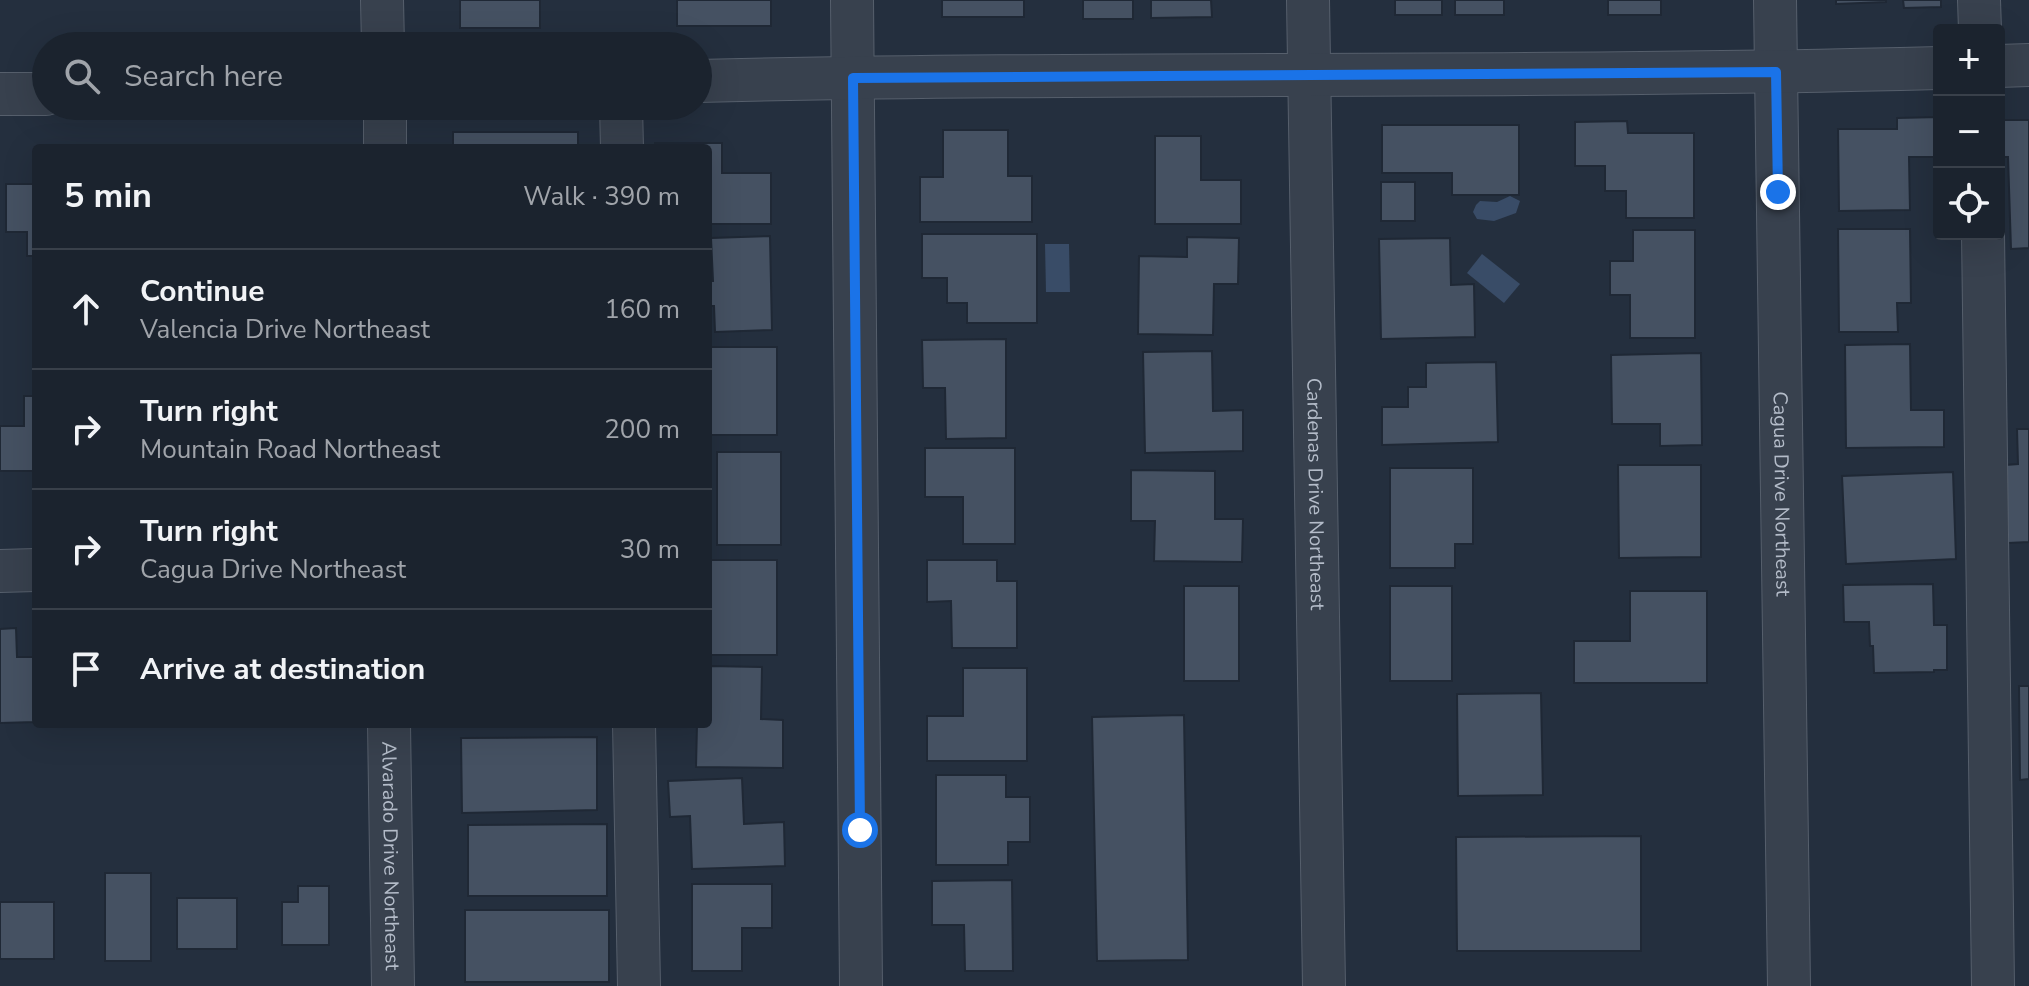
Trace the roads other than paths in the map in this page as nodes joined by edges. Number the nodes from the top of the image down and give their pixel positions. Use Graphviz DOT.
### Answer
graph roads {
  1 [pos="382,0"];
  2 [pos="852,0"];
  3 [pos="1308,0"];
  4 [pos="1775,0"];
  5 [pos="1979,0"];
  6 [pos="1980,24"];
  7 [pos="383,32"];
  8 [pos="2029,65"];
  9 [pos="2005,66"];
  10 [pos="1933,68"];
  11 [pos="1776,72"];
  12 [pos="1308,76"];
  13 [pos="853,78"];
  14 [pos="712,81"];
  15 [pos="0,94"];
  16 [pos="32,94"];
  17 [pos="385,120"];
  18 [pos="621,120"];
  19 [pos="385,144"];
  20 [pos="622,144"];
  21 [pos="1983,240"];
  22 [pos="32,570"];
  23 [pos="0,571"];
  24 [pos="389,728"];
  25 [pos="634,728"];
  26 [pos="393,986"];
  27 [pos="639,986"];
  28 [pos="861,986"];
  29 [pos="1324,986"];
  30 [pos="1789,986"];
  31 [pos="1993,986"];
  1 -- 7 [label="street"];
  2 -- 13 [label="street"];
  3 -- 12 [label="street, Cardenas Drive Northeast"];
  4 -- 11 [label="street, Cagua Drive Northeast"];
  5 -- 6 [label="street"];
  8 -- 9 [label="street"];
  10 -- 11 [label="street"];
  11 -- 12 [label="street"];
  11 -- 30 [label="street, Cagua Drive Northeast"];
  12 -- 13 [label="street"];
  12 -- 29 [label="street, Cardenas Drive Northeast"];
  13 -- 14 [label="street"];
  13 -- 28 [label="street"];
  15 -- 16 [label="street"];
  17 -- 19 [label="street"];
  18 -- 20 [label="street"];
  21 -- 31 [label="street"];
  22 -- 23 [label="street"];
  24 -- 26 [label="street, Alvarado Drive Northeast"];
  25 -- 27 [label="street"];
}
